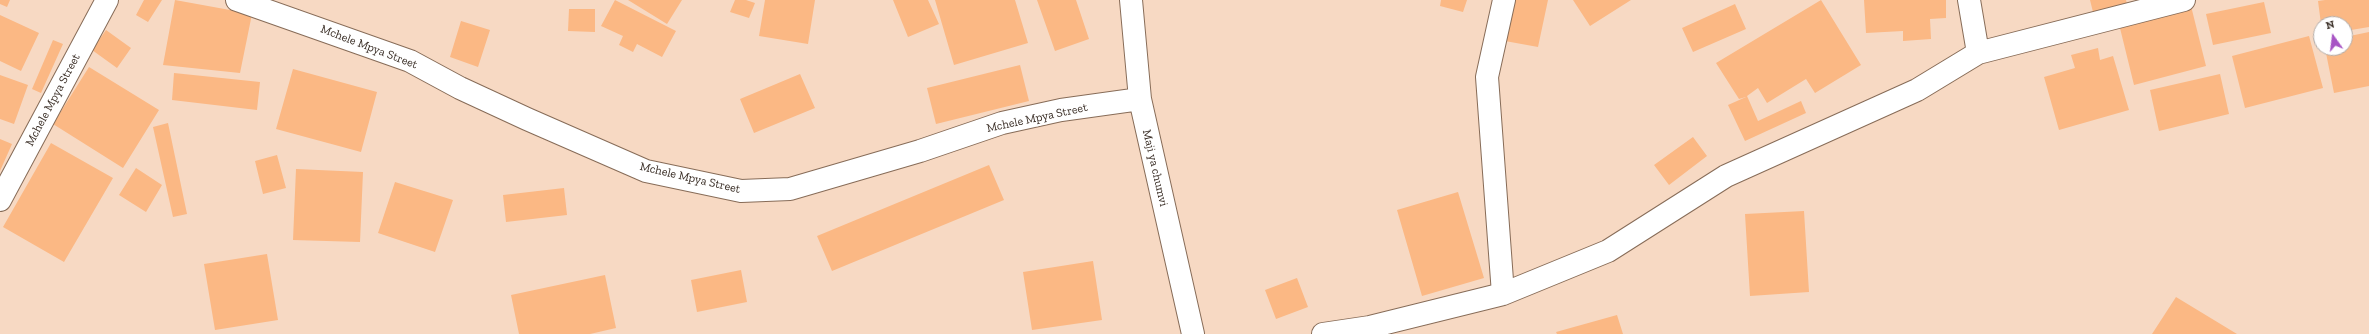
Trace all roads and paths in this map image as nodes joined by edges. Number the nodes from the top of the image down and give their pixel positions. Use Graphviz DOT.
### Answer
graph roads {
  1 [pos="107,0"];
  2 [pos="237,0"];
  3 [pos="1131,0"];
  4 [pos="1504,0"];
  5 [pos="1969,0"];
  6 [pos="2184,0"];
  7 [pos="1978,53"];
  8 [pos="1140,98"];
  9 [pos="0,200"];
  10 [pos="1503,294"];
  11 [pos="1193,334"];
  12 [pos="1323,334"];
  1 -- 9 [label="street, Mchele Mpya Street"];
  2 -- 8 [label="street, Mchele Mpya Street"];
  3 -- 8 [label="street, Maji ya chumvi"];
  4 -- 10 [label="street"];
  5 -- 7 [label="street"];
  6 -- 7 [label="street"];
  7 -- 10 [label="street"];
  8 -- 11 [label="street, Maji ya chumvi"];
  10 -- 12 [label="street"];
}
